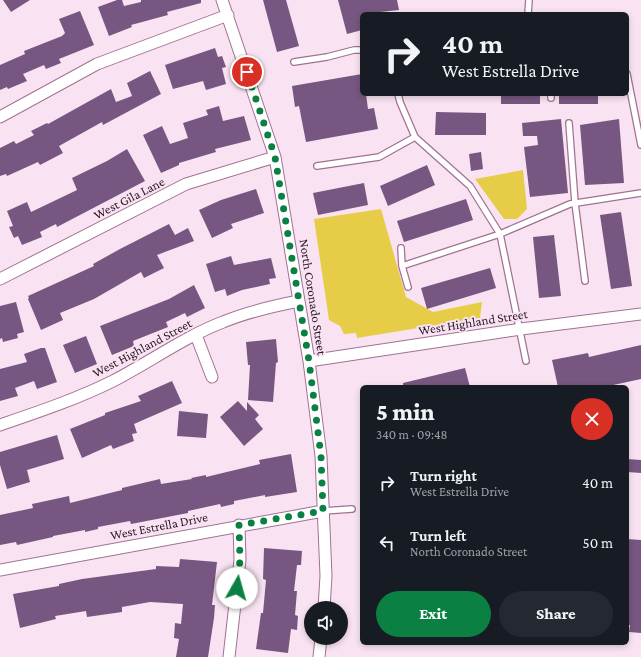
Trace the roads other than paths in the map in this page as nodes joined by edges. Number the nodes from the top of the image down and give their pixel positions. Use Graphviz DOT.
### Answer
graph roads {
  1 [pos="222,0"];
  2 [pos="528,0"];
  3 [pos="528,12"];
  4 [pos="228,15"];
  5 [pos="360,50"];
  6 [pos="294,62"];
  7 [pos="629,84"];
  8 [pos="398,96"];
  9 [pos="0,117"];
  10 [pos="569,123"];
  11 [pos="415,137"];
  12 [pos="641,145"];
  13 [pos="275,157"];
  14 [pos="317,166"];
  15 [pos="641,193"];
  16 [pos="575,203"];
  17 [pos="500,234"];
  18 [pos="402,248"];
  19 [pos="402,266"];
  20 [pos="0,279"];
  21 [pos="585,281"];
  22 [pos="408,287"];
  23 [pos="299,301"];
  24 [pos="641,314"];
  25 [pos="521,329"];
  26 [pos="196,335"];
  27 [pos="309,361"];
  28 [pos="526,361"];
  29 [pos="212,377"];
  30 [pos="0,425"];
  31 [pos="352,509"];
  32 [pos="323,511"];
  33 [pos="239,525"];
  34 [pos="0,570"];
  35 [pos="324,601"];
  36 [pos="320,645"];
  37 [pos="229,657"];
  38 [pos="319,657"];
  1 -- 4 [label="street, North Coronado Street"];
  2 -- 3 [label="lane"];
  4 -- 9 [label="street"];
  4 -- 13 [label="street, North Coronado Street"];
  5 -- 6 [label="lane"];
  7 -- 12 [label="lane"];
  8 -- 11 [label="lane"];
  10 -- 16 [label="lane"];
  11 -- 14 [label="lane"];
  11 -- 17 [label="lane"];
  13 -- 20 [label="street, West Gila Lane"];
  13 -- 23 [label="street, North Coronado Street"];
  15 -- 16 [label="lane"];
  16 -- 17 [label="lane"];
  16 -- 21 [label="lane"];
  17 -- 19 [label="lane"];
  17 -- 25 [label="lane"];
  18 -- 19 [label="lane"];
  19 -- 22 [label="lane"];
  23 -- 26 [label="street, West Highland Street"];
  23 -- 27 [label="street, North Coronado Street"];
  24 -- 25 [label="street, West Highland Street"];
  25 -- 27 [label="street, West Highland Street"];
  25 -- 28 [label="lane"];
  26 -- 29 [label="street"];
  26 -- 30 [label="street, West Highland Street"];
  27 -- 32 [label="street, North Coronado Street"];
  31 -- 32 [label="lane"];
  32 -- 33 [label="street, West Estrella Drive"];
  32 -- 35 [label="street, North Coronado Street"];
  33 -- 34 [label="street, West Estrella Drive"];
  33 -- 37 [label="street"];
  36 -- 38 [label="street"];
}
